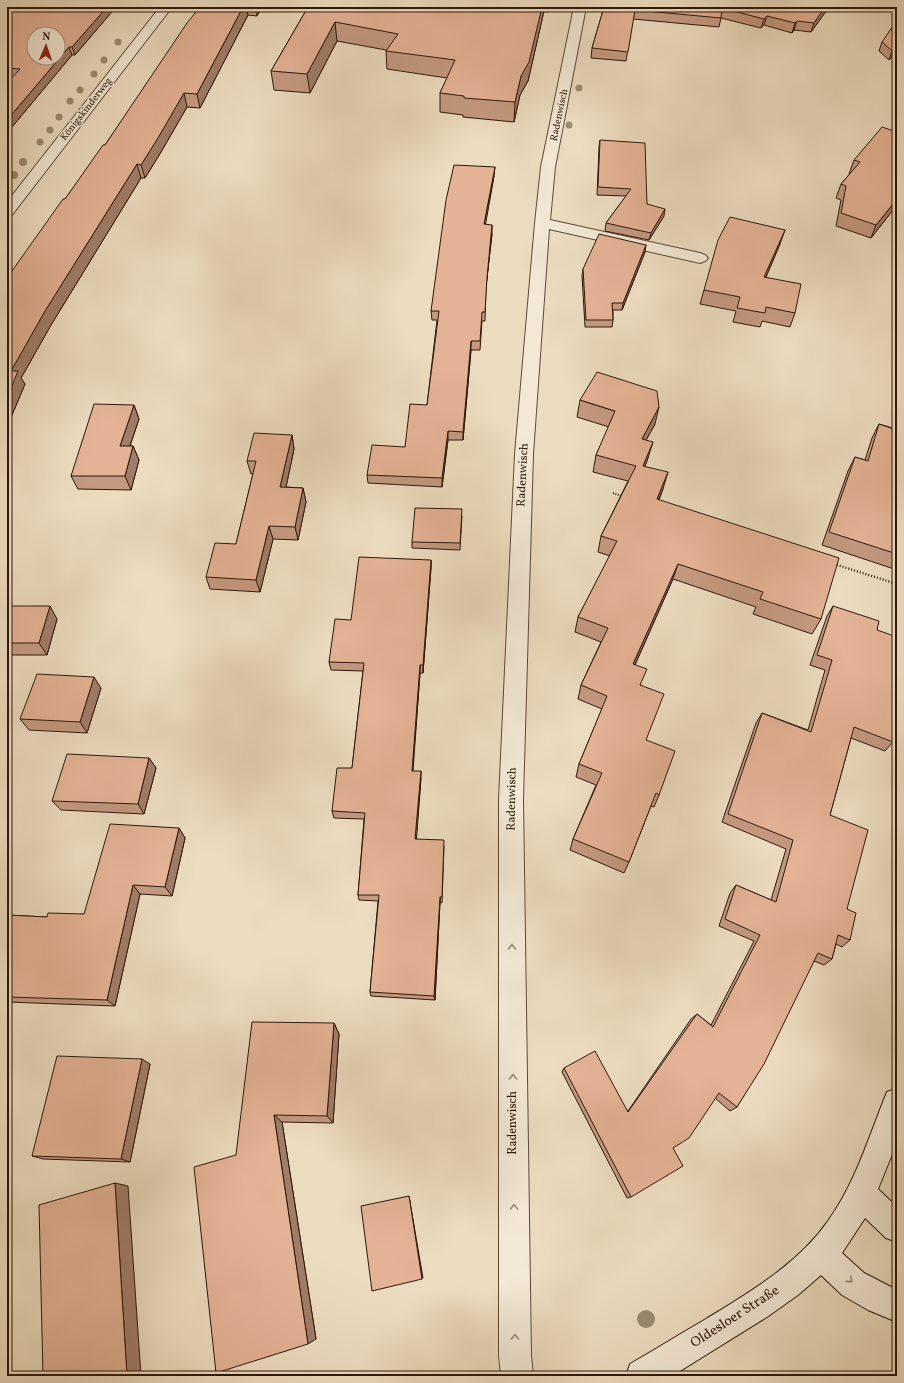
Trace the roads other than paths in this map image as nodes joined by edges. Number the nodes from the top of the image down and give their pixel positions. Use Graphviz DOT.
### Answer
graph roads {
  1 [pos="166,7"];
  2 [pos="882,7"];
  3 [pos="897,9"];
  4 [pos="579,16"];
  5 [pos="7,212"];
  6 [pos="542,223"];
  7 [pos="700,258"];
  8 [pos="897,1102"];
  9 [pos="861,1194"];
  10 [pos="897,1227"];
  11 [pos="821,1254"];
  12 [pos="897,1306"];
  13 [pos="517,1376"];
  14 [pos="642,1376"];
  1 -- 5 [label="street, Königskinderweg"];
  2 -- 3 [label="street"];
  4 -- 6 [label="street, Radenwisch"];
  6 -- 7 [label="street"];
  13 -- 6 [label="street, Radenwisch, one-way"];
  8 -- 9 [label="street, Oldesloer Straße"];
  9 -- 10 [label="street"];
  9 -- 11 [label="street, Oldesloer Straße"];
  11 -- 12 [label="street, one-way"];
  11 -- 14 [label="street, Oldesloer Straße"];
}
